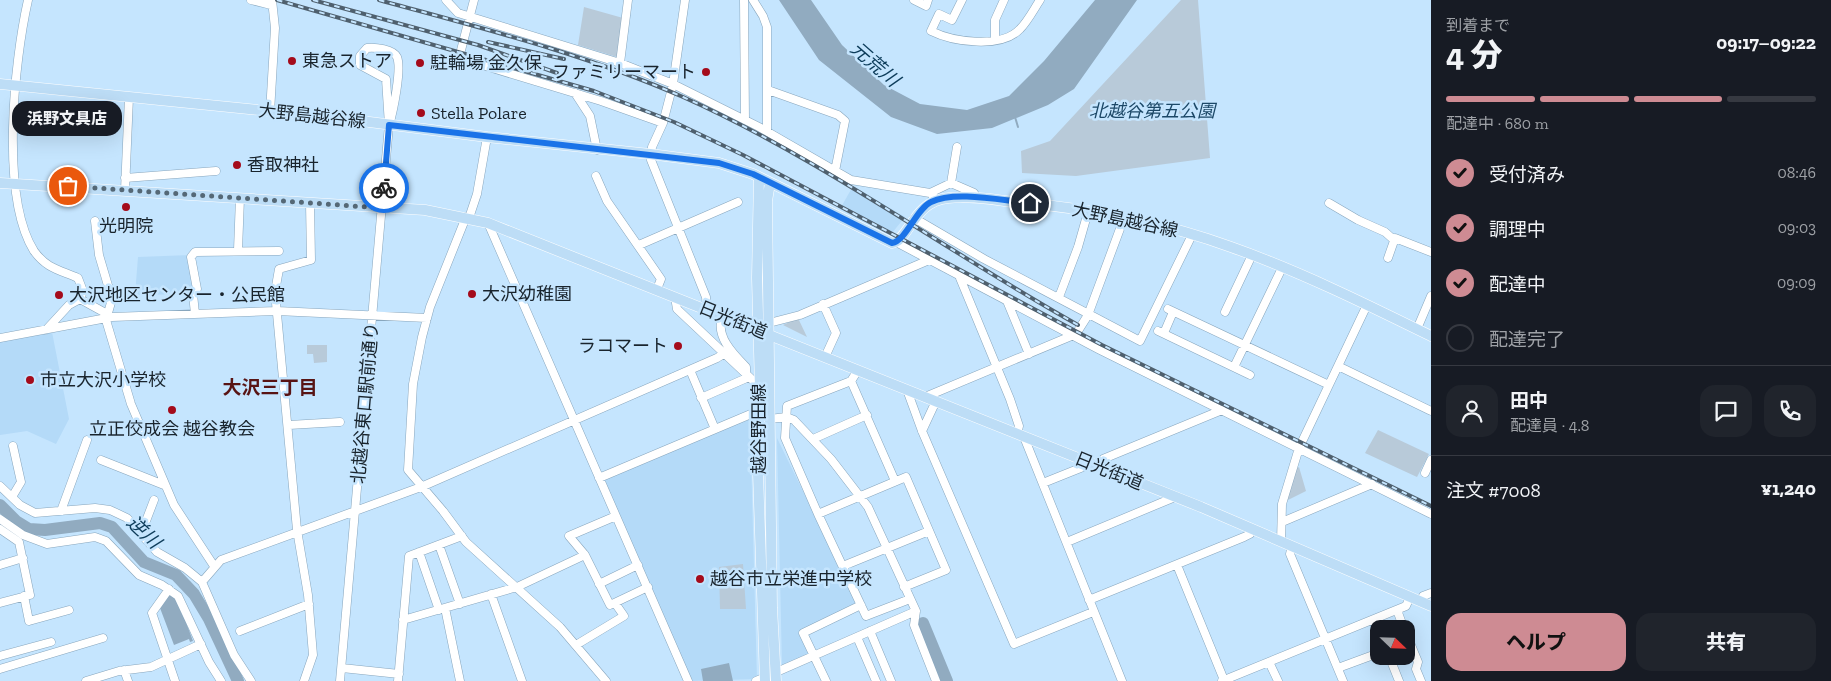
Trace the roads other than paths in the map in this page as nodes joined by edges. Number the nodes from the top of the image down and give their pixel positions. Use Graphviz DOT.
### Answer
graph roads {
  1 [pos="28,0"];
  2 [pos="251,0"];
  3 [pos="446,0"];
  4 [pos="474,0"];
  5 [pos="628,0"];
  6 [pos="685,0"];
  7 [pos="744,0"];
  8 [pos="753,0"];
  9 [pos="914,0"];
  10 [pos="928,0"];
  11 [pos="962,0"];
  12 [pos="1004,0"];
  13 [pos="1040,0"];
  14 [pos="271,2"];
  15 [pos="472,16"];
  16 [pos="995,39"];
  17 [pos="620,63"];
  18 [pos="0,84"];
  19 [pos="673,84"];
  20 [pos="14,85"];
  21 [pos="768,90"];
  22 [pos="575,92"];
  23 [pos="129,97"];
  24 [pos="270,112"];
  25 [pos="745,120"];
  26 [pos="663,123"];
  27 [pos="389,125"];
  28 [pos="767,131"];
  29 [pos="487,138"];
  30 [pos="957,147"];
  31 [pos="597,150"];
  32 [pos="650,154"];
  33 [pos="216,171"];
  34 [pos="835,171"];
  35 [pos="596,176"];
  36 [pos="759,177"];
  37 [pos="125,178"];
  38 [pos="0,183"];
  39 [pos="14,183"];
  40 [pos="770,183"];
  41 [pos="951,183"];
  42 [pos="125,190"];
  43 [pos="934,196"];
  44 [pos="240,198"];
  45 [pos="977,198"];
  46 [pos="310,202"];
  47 [pos="738,202"];
  48 [pos="1329,203"];
  49 [pos="382,208"];
  50 [pos="1088,212"];
  51 [pos="468,217"];
  52 [pos="914,218"];
  53 [pos="1124,218"];
  54 [pos="95,221"];
  55 [pos="488,223"];
  56 [pos="678,229"];
  57 [pos="1192,235"];
  58 [pos="1394,240"];
  59 [pos="896,242"];
  60 [pos="639,246"];
  61 [pos="238,250"];
  62 [pos="279,251"];
  63 [pos="1431,252"];
  64 [pos="1252,255"];
  65 [pos="1388,258"];
  66 [pos="929,260"];
  67 [pos="1282,268"];
  68 [pos="960,278"];
  69 [pos="657,289"];
  70 [pos="1431,296"];
  71 [pos="676,297"];
  72 [pos="1059,298"];
  73 [pos="80,299"];
  74 [pos="1006,300"];
  75 [pos="823,304"];
  76 [pos="1367,305"];
  77 [pos="708,309"];
  78 [pos="277,312"];
  79 [pos="1225,312"];
  80 [pos="195,314"];
  81 [pos="723,315"];
  82 [pos="1088,315"];
  83 [pos="373,316"];
  84 [pos="108,317"];
  85 [pos="427,318"];
  86 [pos="769,322"];
  87 [pos="757,329"];
  88 [pos="1417,329"];
  89 [pos="46,330"];
  90 [pos="770,334"];
  91 [pos="1072,336"];
  92 [pos="1431,336"];
  93 [pos="0,338"];
  94 [pos="1245,345"];
  95 [pos="727,352"];
  96 [pos="1029,354"];
  97 [pos="826,357"];
  98 [pos="1338,366"];
  99 [pos="996,367"];
  100 [pos="1234,367"];
  101 [pos="690,370"];
  102 [pos="858,370"];
  103 [pos="1250,375"];
  104 [pos="748,376"];
  105 [pos="851,381"];
  106 [pos="1329,385"];
  107 [pos="760,387"];
  108 [pos="907,390"];
  109 [pos="926,397"];
  110 [pos="701,398"];
  111 [pos="936,401"];
  112 [pos="1222,410"];
  113 [pos="758,411"];
  114 [pos="1431,411"];
  115 [pos="867,415"];
  116 [pos="786,417"];
  117 [pos="770,419"];
  118 [pos="572,421"];
  119 [pos="340,422"];
  120 [pos="289,426"];
  121 [pos="715,429"];
  122 [pos="922,431"];
  123 [pos="1020,435"];
  124 [pos="813,439"];
  125 [pos="87,440"];
  126 [pos="13,446"];
  127 [pos="1300,448"];
  128 [pos="101,460"];
  129 [pos="1431,460"];
  130 [pos="1086,462"];
  131 [pos="1099,467"];
  132 [pos="1426,473"];
  133 [pos="599,478"];
  134 [pos="895,481"];
  135 [pos="1043,483"];
  136 [pos="1372,484"];
  137 [pos="164,485"];
  138 [pos="0,486"];
  139 [pos="421,487"];
  140 [pos="859,496"];
  141 [pos="12,497"];
  142 [pos="1175,497"];
  143 [pos="154,500"];
  144 [pos="356,510"];
  145 [pos="62,511"];
  146 [pos="818,514"];
  147 [pos="1431,514"];
  148 [pos="616,516"];
  149 [pos="0,519"];
  150 [pos="1282,522"];
  151 [pos="0,529"];
  152 [pos="1252,529"];
  153 [pos="297,530"];
  154 [pos="929,531"];
  155 [pos="141,534"];
  156 [pos="462,536"];
  157 [pos="1067,542"];
  158 [pos="1281,542"];
  159 [pos="439,545"];
  160 [pos="1292,546"];
  161 [pos="886,548"];
  162 [pos="419,552"];
  163 [pos="585,555"];
  164 [pos="22,558"];
  165 [pos="0,565"];
  166 [pos="638,565"];
  167 [pos="1176,565"];
  168 [pos="214,566"];
  169 [pos="842,566"];
  170 [pos="202,582"];
  171 [pos="599,584"];
  172 [pos="517,587"];
  173 [pos="648,587"];
  174 [pos="904,588"];
  175 [pos="169,589"];
  176 [pos="1431,593"];
  177 [pos="491,594"];
  178 [pos="24,596"];
  179 [pos="1410,597"];
  180 [pos="910,599"];
  181 [pos="1088,600"];
  182 [pos="1420,602"];
  183 [pos="0,603"];
  184 [pos="615,603"];
  185 [pos="309,604"];
  186 [pos="460,604"];
  187 [pos="861,605"];
  188 [pos="1431,606"];
  189 [pos="442,609"];
  190 [pos="69,610"];
  191 [pos="1397,610"];
  192 [pos="916,611"];
  193 [pos="1093,612"];
  194 [pos="403,620"];
  195 [pos="1374,620"];
  196 [pos="1401,620"];
  197 [pos="1370,622"];
  198 [pos="240,631"];
  199 [pos="870,631"];
  200 [pos="857,637"];
  201 [pos="102,638"];
  202 [pos="1327,638"];
  203 [pos="50,642"];
  204 [pos="201,644"];
  205 [pos="576,645"];
  206 [pos="815,655"];
  207 [pos="1415,655"];
  208 [pos="0,656"];
  209 [pos="1370,656"];
  210 [pos="168,659"];
  211 [pos="1269,662"];
  212 [pos="1393,665"];
  213 [pos="342,668"];
  214 [pos="1338,668"];
  215 [pos="0,669"];
  216 [pos="124,670"];
  217 [pos="398,677"];
  218 [pos="775,677"];
  219 [pos="603,680"];
  220 [pos="762,680"];
  221 [pos="86,681"];
  222 [pos="128,681"];
  223 [pos="175,681"];
  224 [pos="221,681"];
  225 [pos="251,681"];
  226 [pos="304,681"];
  227 [pos="340,681"];
  228 [pos="460,681"];
  229 [pos="522,681"];
  230 [pos="688,681"];
  231 [pos="826,681"];
  232 [pos="876,681"];
  233 [pos="891,681"];
  234 [pos="936,681"];
  235 [pos="1122,681"];
  236 [pos="1223,681"];
  237 [pos="1278,681"];
  238 [pos="1343,681"];
  239 [pos="1399,681"];
  240 [pos="1421,681"];
  1 -- 20 [label="street"];
  2 -- 14 [label="street"];
  3 -- 15 [label="street"];
  4 -- 15 [label="street"];
  5 -- 17 [label="street"];
  6 -- 19 [label="street"];
  7 -- 25 [label="street"];
  8 -- 21 [label="street"];
  9 -- 10 [label="street"];
  11 -- 16 [label="street"];
  12 -- 16 [label="street"];
  13 -- 16 [label="street"];
  14 -- 24 [label="street"];
  15 -- 17 [label="street"];
  15 -- 22 [label="street"];
  17 -- 19 [label="street"];
  18 -- 20 [label="main road, 大野島越谷線"];
  19 -- 25 [label="street"];
  19 -- 26 [label="street"];
  20 -- 23 [label="main road, 大野島越谷線"];
  20 -- 39 [label="street"];
  21 -- 28 [label="street"];
  21 -- 34 [label="street"];
  22 -- 26 [label="street"];
  22 -- 31 [label="street"];
  23 -- 24 [label="main road, 大野島越谷線"];
  23 -- 37 [label="street"];
  24 -- 27 [label="main road, 大野島越谷線"];
  25 -- 28 [label="street"];
  26 -- 32 [label="street"];
  27 -- 27 [label="street"];
  27 -- 29 [label="main road, 大野島越谷線"];
  27 -- 49 [label="street, 北越谷東口駅前通り"];
  28 -- 34 [label="street"];
  29 -- 31 [label="main road, 大野島越谷線"];
  29 -- 51 [label="street"];
  30 -- 41 [label="street"];
  31 -- 32 [label="main road, 大野島越谷線"];
  32 -- 36 [label="main road, 大野島越谷線"];
  32 -- 56 [label="street"];
  33 -- 37 [label="street"];
  34 -- 43 [label="street"];
  35 -- 60 [label="street"];
  36 -- 40 [label="main road, 大野島越谷線"];
  36 -- 87 [label="main road, 越谷野田線"];
  37 -- 42 [label="street"];
  38 -- 39 [label="main road, 日光街道"];
  39 -- 42 [label="main road, 日光街道"];
  39 -- 73 [label="street"];
  40 -- 59 [label="main road, 大野島越谷線"];
  40 -- 86 [label="main road, 越谷野田線"];
  41 -- 43 [label="street"];
  41 -- 45 [label="street"];
  42 -- 44 [label="main road, 日光街道"];
  43 -- 45 [label="main road, 大野島越谷線"];
  43 -- 52 [label="main road"];
  44 -- 46 [label="main road, 日光街道"];
  44 -- 61 [label="street"];
  45 -- 50 [label="main road, 大野島越谷線"];
  46 -- 49 [label="main road, 日光街道"];
  46 -- 78 [label="street"];
  47 -- 56 [label="street"];
  48 -- 58 [label="street"];
  49 -- 51 [label="main road, 日光街道"];
  49 -- 83 [label="street, 北越谷東口駅前通り"];
  50 -- 53 [label="main road, 大野島越谷線"];
  50 -- 72 [label="street"];
  51 -- 55 [label="main road, 日光街道"];
  51 -- 85 [label="street"];
  52 -- 59 [label="main road"];
  52 -- 72 [label="street"];
  53 -- 57 [label="main road, 大野島越谷線"];
  53 -- 82 [label="street"];
  54 -- 84 [label="street"];
  55 -- 69 [label="main road, 日光街道"];
  55 -- 118 [label="street"];
  56 -- 60 [label="street"];
  56 -- 77 [label="street"];
  57 -- 64 [label="main road, 大野島越谷線"];
  57 -- 82 [label="street"];
  58 -- 63 [label="street"];
  58 -- 65 [label="street"];
  59 -- 66 [label="street"];
  60 -- 69 [label="street"];
  61 -- 62 [label="street"];
  61 -- 80 [label="street"];
  64 -- 67 [label="main road, 大野島越谷線"];
  64 -- 79 [label="street"];
  66 -- 68 [label="street"];
  66 -- 75 [label="street"];
  67 -- 76 [label="main road, 大野島越谷線"];
  67 -- 94 [label="street"];
  68 -- 74 [label="street"];
  68 -- 99 [label="street"];
  69 -- 71 [label="main road, 日光街道"];
  70 -- 88 [label="street"];
  71 -- 77 [label="main road, 日光街道"];
  71 -- 95 [label="street"];
  72 -- 82 [label="street"];
  73 -- 84 [label="street"];
  73 -- 89 [label="street"];
  74 -- 91 [label="street"];
  74 -- 96 [label="street"];
  75 -- 86 [label="street"];
  75 -- 97 [label="street"];
  76 -- 88 [label="main road, 大野島越谷線"];
  76 -- 98 [label="street"];
  77 -- 81 [label="main road, 日光街道"];
  78 -- 80 [label="street"];
  78 -- 83 [label="street"];
  78 -- 120 [label="street"];
  80 -- 84 [label="street"];
  81 -- 87 [label="main road, 日光街道"];
  81 -- 95 [label="street"];
  82 -- 91 [label="street"];
  83 -- 85 [label="street"];
  83 -- 144 [label="street, 北越谷東口駅前通り"];
  84 -- 89 [label="street"];
  84 -- 137 [label="street"];
  85 -- 139 [label="street"];
  86 -- 90 [label="main road, 越谷野田線"];
  87 -- 90 [label="main road, 日光街道"];
  87 -- 107 [label="main road, 越谷野田線"];
  88 -- 92 [label="main road, 大野島越谷線"];
  89 -- 93 [label="street"];
  90 -- 97 [label="main road, 日光街道"];
  90 -- 117 [label="main road, 越谷野田線"];
  91 -- 96 [label="street"];
  91 -- 112 [label="street"];
  94 -- 100 [label="street"];
  94 -- 100 [label="street"];
  94 -- 106 [label="street"];
  95 -- 101 [label="street"];
  95 -- 104 [label="street"];
  96 -- 99 [label="street"];
  97 -- 102 [label="main road, 日光街道"];
  98 -- 106 [label="street"];
  98 -- 114 [label="street"];
  99 -- 109 [label="street"];
  99 -- 123 [label="street"];
  100 -- 103 [label="street"];
  101 -- 110 [label="street"];
  101 -- 118 [label="street"];
  102 -- 105 [label="street"];
  102 -- 108 [label="main road, 日光街道"];
  104 -- 107 [label="street"];
  104 -- 110 [label="street"];
  105 -- 115 [label="street"];
  105 -- 116 [label="street"];
  106 -- 127 [label="street"];
  107 -- 113 [label="main road, 越谷野田線"];
  108 -- 109 [label="main road, 日光街道"];
  108 -- 122 [label="street"];
  109 -- 111 [label="main road, 日光街道"];
  110 -- 121 [label="street"];
  111 -- 122 [label="street"];
  111 -- 123 [label="main road, 日光街道"];
  112 -- 127 [label="street"];
  112 -- 131 [label="street"];
  113 -- 121 [label="street"];
  113 -- 220 [label="main road, 越谷野田線"];
  115 -- 124 [label="street"];
  115 -- 134 [label="street"];
  116 -- 117 [label="street"];
  116 -- 124 [label="street"];
  116 -- 146 [label="street"];
  117 -- 218 [label="main road, 越谷野田線"];
  118 -- 133 [label="street"];
  118 -- 139 [label="street"];
  119 -- 120 [label="street"];
  120 -- 153 [label="street"];
  121 -- 133 [label="street"];
  122 -- 193 [label="street"];
  123 -- 130 [label="main road, 日光街道"];
  123 -- 135 [label="street"];
  124 -- 140 [label="street"];
  125 -- 145 [label="street"];
  126 -- 141 [label="street"];
  127 -- 136 [label="street"];
  127 -- 150 [label="street"];
  128 -- 137 [label="street"];
  129 -- 132 [label="street"];
  130 -- 131 [label="main road, 日光街道"];
  130 -- 135 [label="street"];
  131 -- 142 [label="main road, 日光街道"];
  133 -- 148 [label="street"];
  134 -- 140 [label="street"];
  134 -- 154 [label="street"];
  135 -- 157 [label="street"];
  136 -- 147 [label="street"];
  136 -- 150 [label="street"];
  137 -- 168 [label="street"];
  138 -- 141 [label="street"];
  139 -- 144 [label="street"];
  139 -- 156 [label="street"];
  140 -- 146 [label="street"];
  140 -- 161 [label="street"];
  141 -- 145 [label="street"];
  142 -- 152 [label="main road, 日光街道"];
  142 -- 157 [label="street"];
  143 -- 155 [label="street"];
  144 -- 153 [label="street"];
  144 -- 213 [label="street, 北越谷東口駅前通り"];
  145 -- 155 [label="street"];
  146 -- 169 [label="street"];
  148 -- 163 [label="street"];
  148 -- 166 [label="street"];
  149 -- 175 [label="street"];
  150 -- 158 [label="street"];
  151 -- 164 [label="street"];
  152 -- 158 [label="main road, 日光街道"];
  152 -- 167 [label="street"];
  153 -- 168 [label="street"];
  153 -- 185 [label="street"];
  154 -- 161 [label="street"];
  154 -- 174 [label="street"];
  155 -- 170 [label="street"];
  156 -- 159 [label="street"];
  156 -- 172 [label="street"];
  157 -- 181 [label="street"];
  158 -- 160 [label="main road, 日光街道"];
  159 -- 162 [label="street"];
  159 -- 186 [label="street"];
  160 -- 179 [label="main road, 日光街道"];
  160 -- 202 [label="street"];
  161 -- 169 [label="street"];
  161 -- 174 [label="street"];
  162 -- 189 [label="street"];
  162 -- 194 [label="street"];
  163 -- 171 [label="street"];
  163 -- 172 [label="street"];
  164 -- 165 [label="street"];
  164 -- 178 [label="street"];
  166 -- 171 [label="street"];
  166 -- 173 [label="street"];
  167 -- 181 [label="street"];
  167 -- 236 [label="street"];
  168 -- 170 [label="street"];
  169 -- 187 [label="street"];
  170 -- 225 [label="street"];
  171 -- 184 [label="street"];
  172 -- 177 [label="street"];
  172 -- 205 [label="street"];
  173 -- 184 [label="street"];
  173 -- 230 [label="street"];
  174 -- 180 [label="street"];
  175 -- 204 [label="street"];
  175 -- 210 [label="street"];
  176 -- 182 [label="street"];
  177 -- 186 [label="street"];
  177 -- 229 [label="street"];
  178 -- 183 [label="street"];
  178 -- 190 [label="street"];
  179 -- 182 [label="main road, 日光街道"];
  179 -- 191 [label="street"];
  180 -- 187 [label="street"];
  180 -- 192 [label="street"];
  181 -- 193 [label="street"];
  182 -- 188 [label="main road, 日光街道"];
  184 -- 205 [label="street"];
  185 -- 198 [label="street"];
  185 -- 226 [label="street"];
  186 -- 189 [label="street"];
  187 -- 206 [label="street"];
  189 -- 194 [label="street"];
  189 -- 228 [label="street"];
  191 -- 195 [label="street"];
  191 -- 196 [label="street"];
  192 -- 199 [label="street"];
  192 -- 234 [label="street"];
  193 -- 235 [label="street"];
  194 -- 217 [label="street"];
  197 -- 202 [label="street"];
  199 -- 200 [label="street"];
  199 -- 233 [label="street"];
  200 -- 206 [label="street"];
  200 -- 232 [label="street"];
  201 -- 215 [label="street"];
  202 -- 211 [label="street"];
  202 -- 214 [label="street"];
  203 -- 208 [label="street"];
  204 -- 210 [label="street"];
  204 -- 224 [label="street"];
  205 -- 219 [label="street"];
  206 -- 218 [label="street"];
  206 -- 231 [label="street"];
  207 -- 240 [label="street"];
  209 -- 214 [label="street"];
  210 -- 216 [label="street"];
  210 -- 223 [label="street"];
  211 -- 236 [label="street"];
  211 -- 237 [label="street"];
  212 -- 239 [label="street"];
  213 -- 217 [label="street"];
  213 -- 227 [label="street, 北越谷東口駅前通り"];
  214 -- 238 [label="street"];
  216 -- 221 [label="street"];
  216 -- 222 [label="street"];
  218 -- 220 [label="street"];
}
